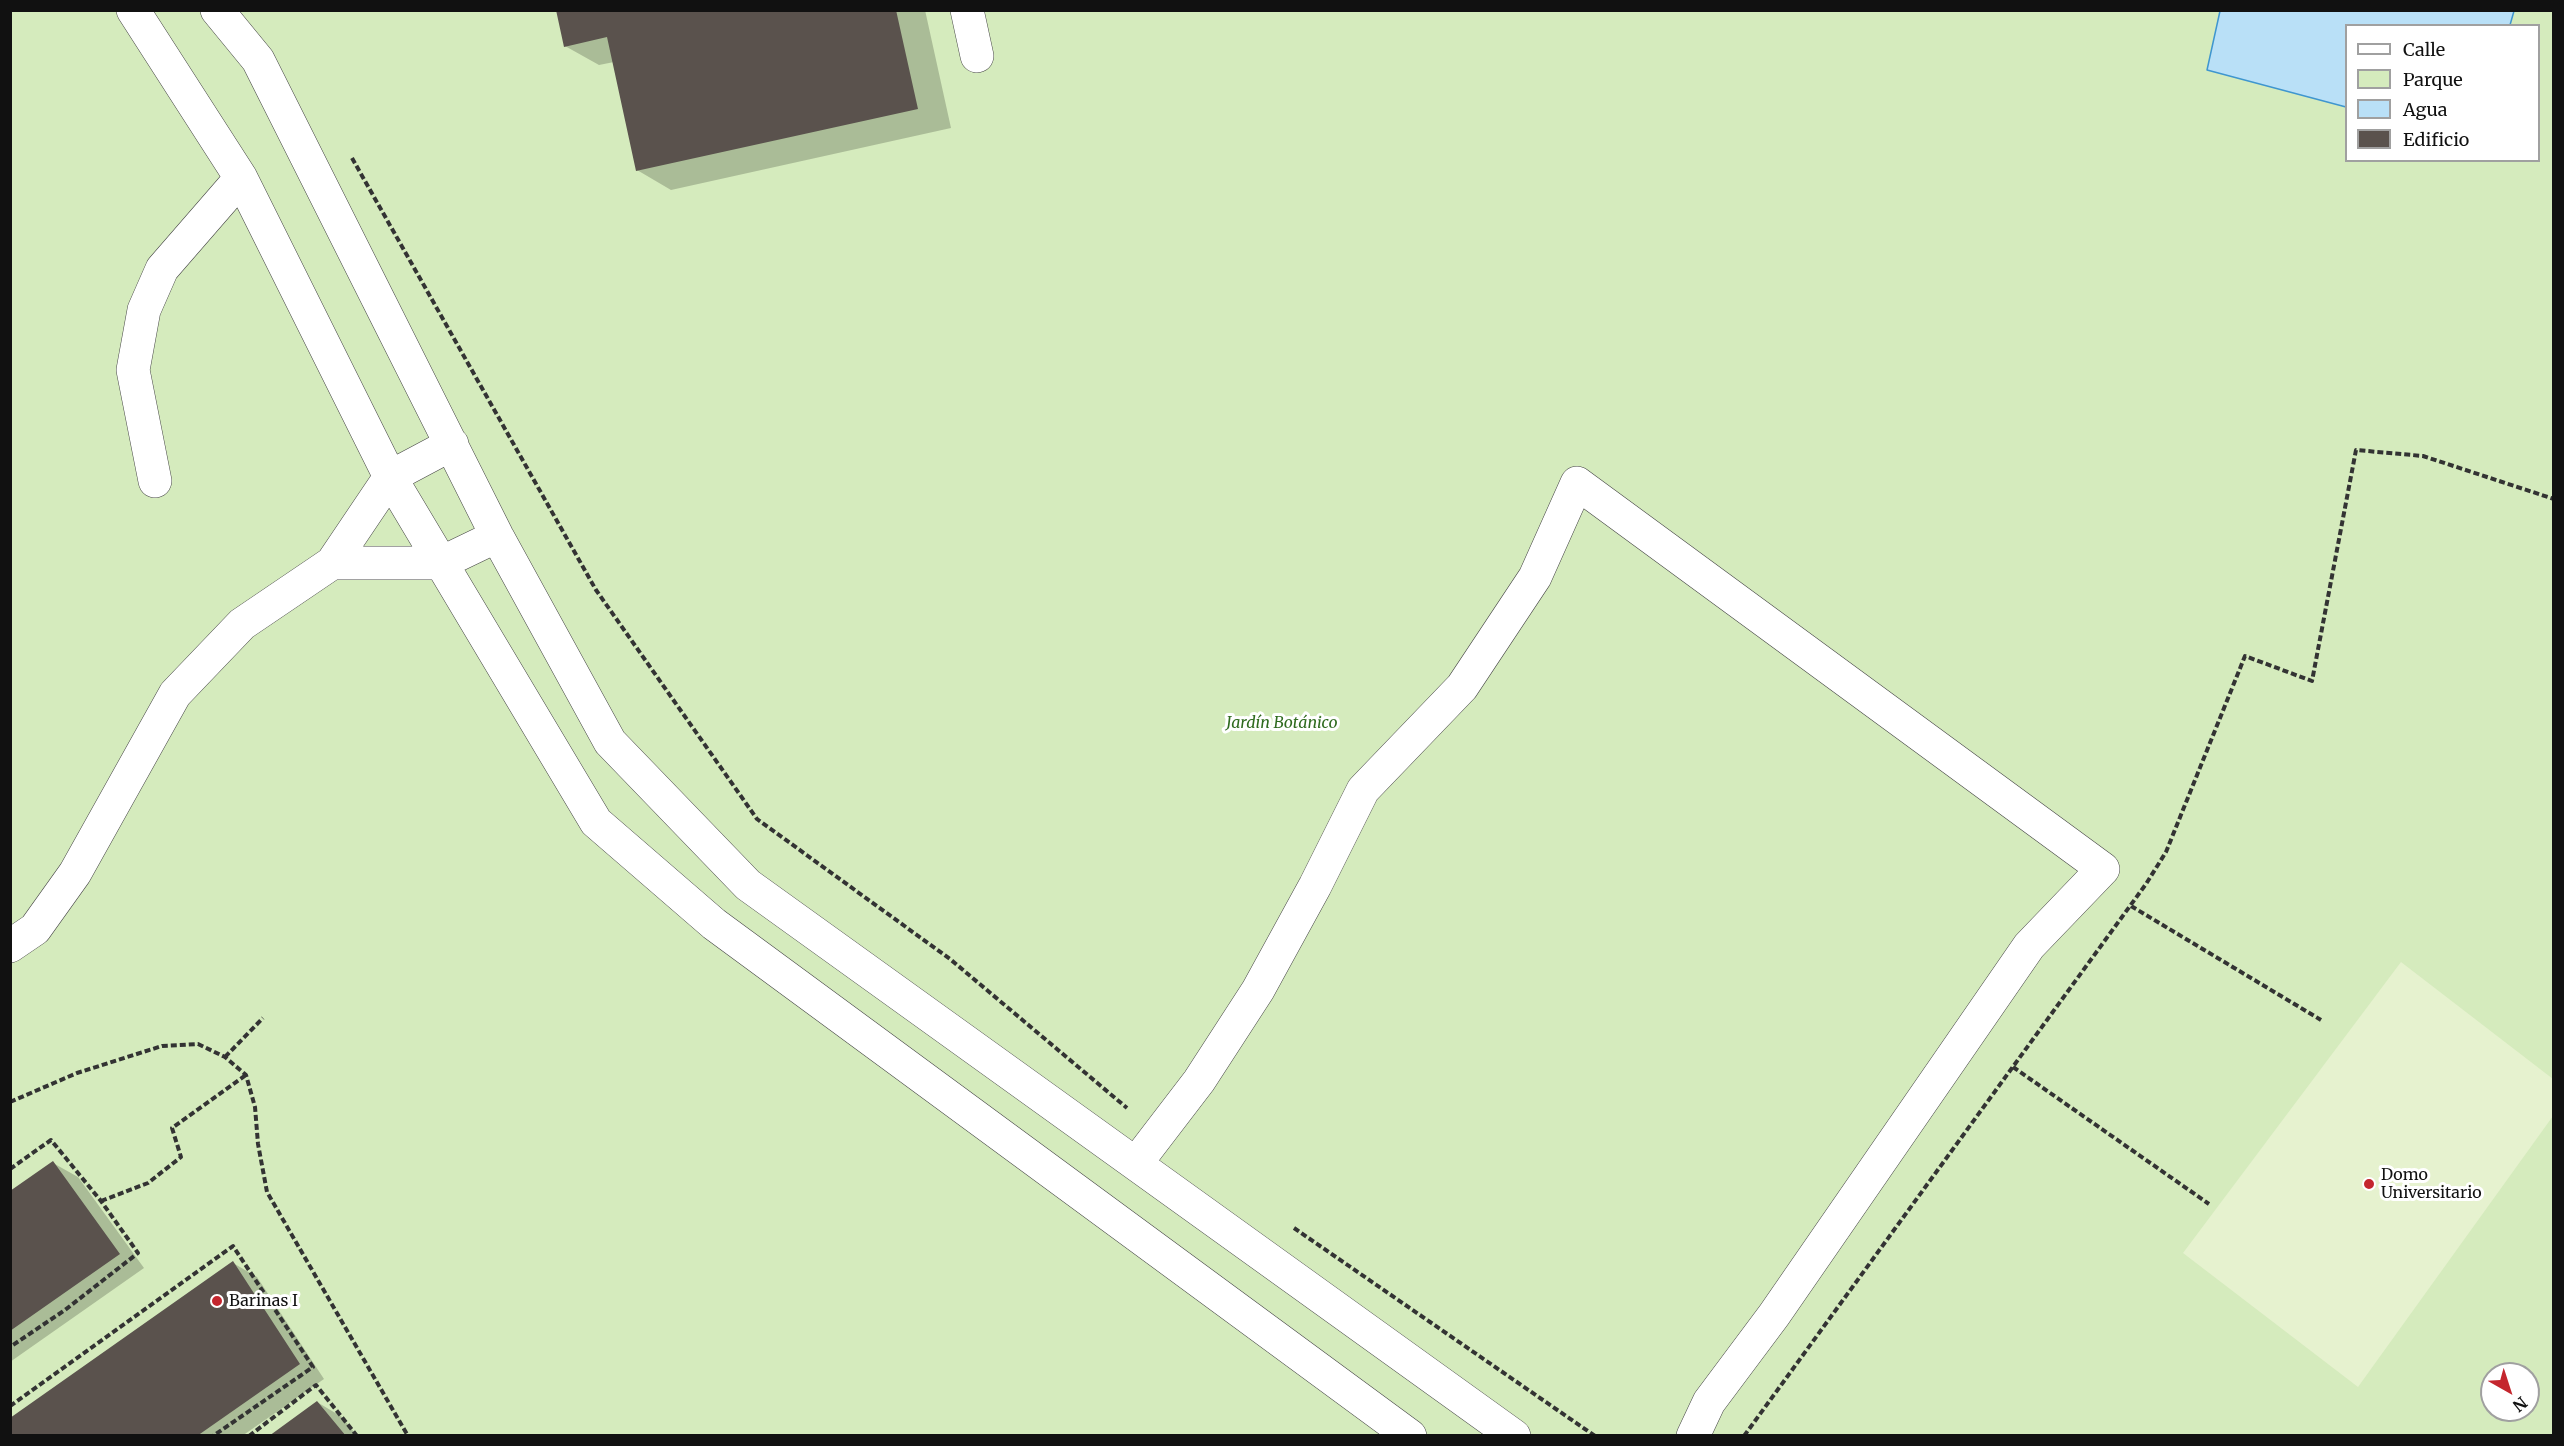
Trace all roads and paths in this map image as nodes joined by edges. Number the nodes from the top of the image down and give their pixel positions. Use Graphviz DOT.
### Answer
graph roads {
  1 [pos="133,10"];
  2 [pos="217,10"];
  3 [pos="967,10"];
  4 [pos="977,56"];
  5 [pos="347,149"];
  6 [pos="241,178"];
  7 [pos="452,444"];
  8 [pos="390,477"];
  9 [pos="154,481"];
  10 [pos="497,536"];
  11 [pos="332,563"];
  12 [pos="441,563"];
  13 [pos="2131,906"];
  14 [pos="10,946"];
  15 [pos="263,1018"];
  16 [pos="2321,1020"];
  17 [pos="225,1057"];
  18 [pos="2013,1067"];
  19 [pos="246,1075"];
  20 [pos="10,1102"];
  21 [pos="1159,1135"];
  22 [pos="1137,1162"];
  23 [pos="10,1169"];
  24 [pos="101,1201"];
  25 [pos="2210,1203"];
  26 [pos="1285,1222"];
  27 [pos="10,1347"];
  28 [pos="10,1406"];
  29 [pos="213,1436"];
  30 [pos="249,1436"];
  31 [pos="357,1436"];
  32 [pos="408,1436"];
  33 [pos="1410,1436"];
  34 [pos="1514,1436"];
  35 [pos="1595,1436"];
  36 [pos="1693,1436"];
  1 -- 6 [label="lane"];
  2 -- 7 [label="lane"];
  3 -- 4 [label="lane"];
  5 -- 21 [label="path"];
  6 -- 8 [label="lane"];
  6 -- 9 [label="lane"];
  7 -- 8 [label="lane"];
  7 -- 10 [label="lane"];
  8 -- 11 [label="lane"];
  8 -- 12 [label="lane"];
  10 -- 12 [label="lane"];
  10 -- 22 [label="lane"];
  11 -- 12 [label="lane"];
  11 -- 14 [label="lane"];
  12 -- 33 [label="lane"];
  13 -- 16 [label="path"];
  15 -- 17 [label="path"];
  17 -- 19 [label="path"];
  17 -- 20 [label="path"];
  18 -- 25 [label="path"];
  19 -- 24 [label="path"];
  19 -- 32 [label="path"];
  21 -- 22 [label="lane"];
  21 -- 36 [label="lane"];
  22 -- 34 [label="lane"];
  23 -- 24 [label="path"];
  24 -- 27 [label="path"];
  26 -- 35 [label="path"];
  28 -- 29 [label="path"];
  30 -- 31 [label="path"];
}
